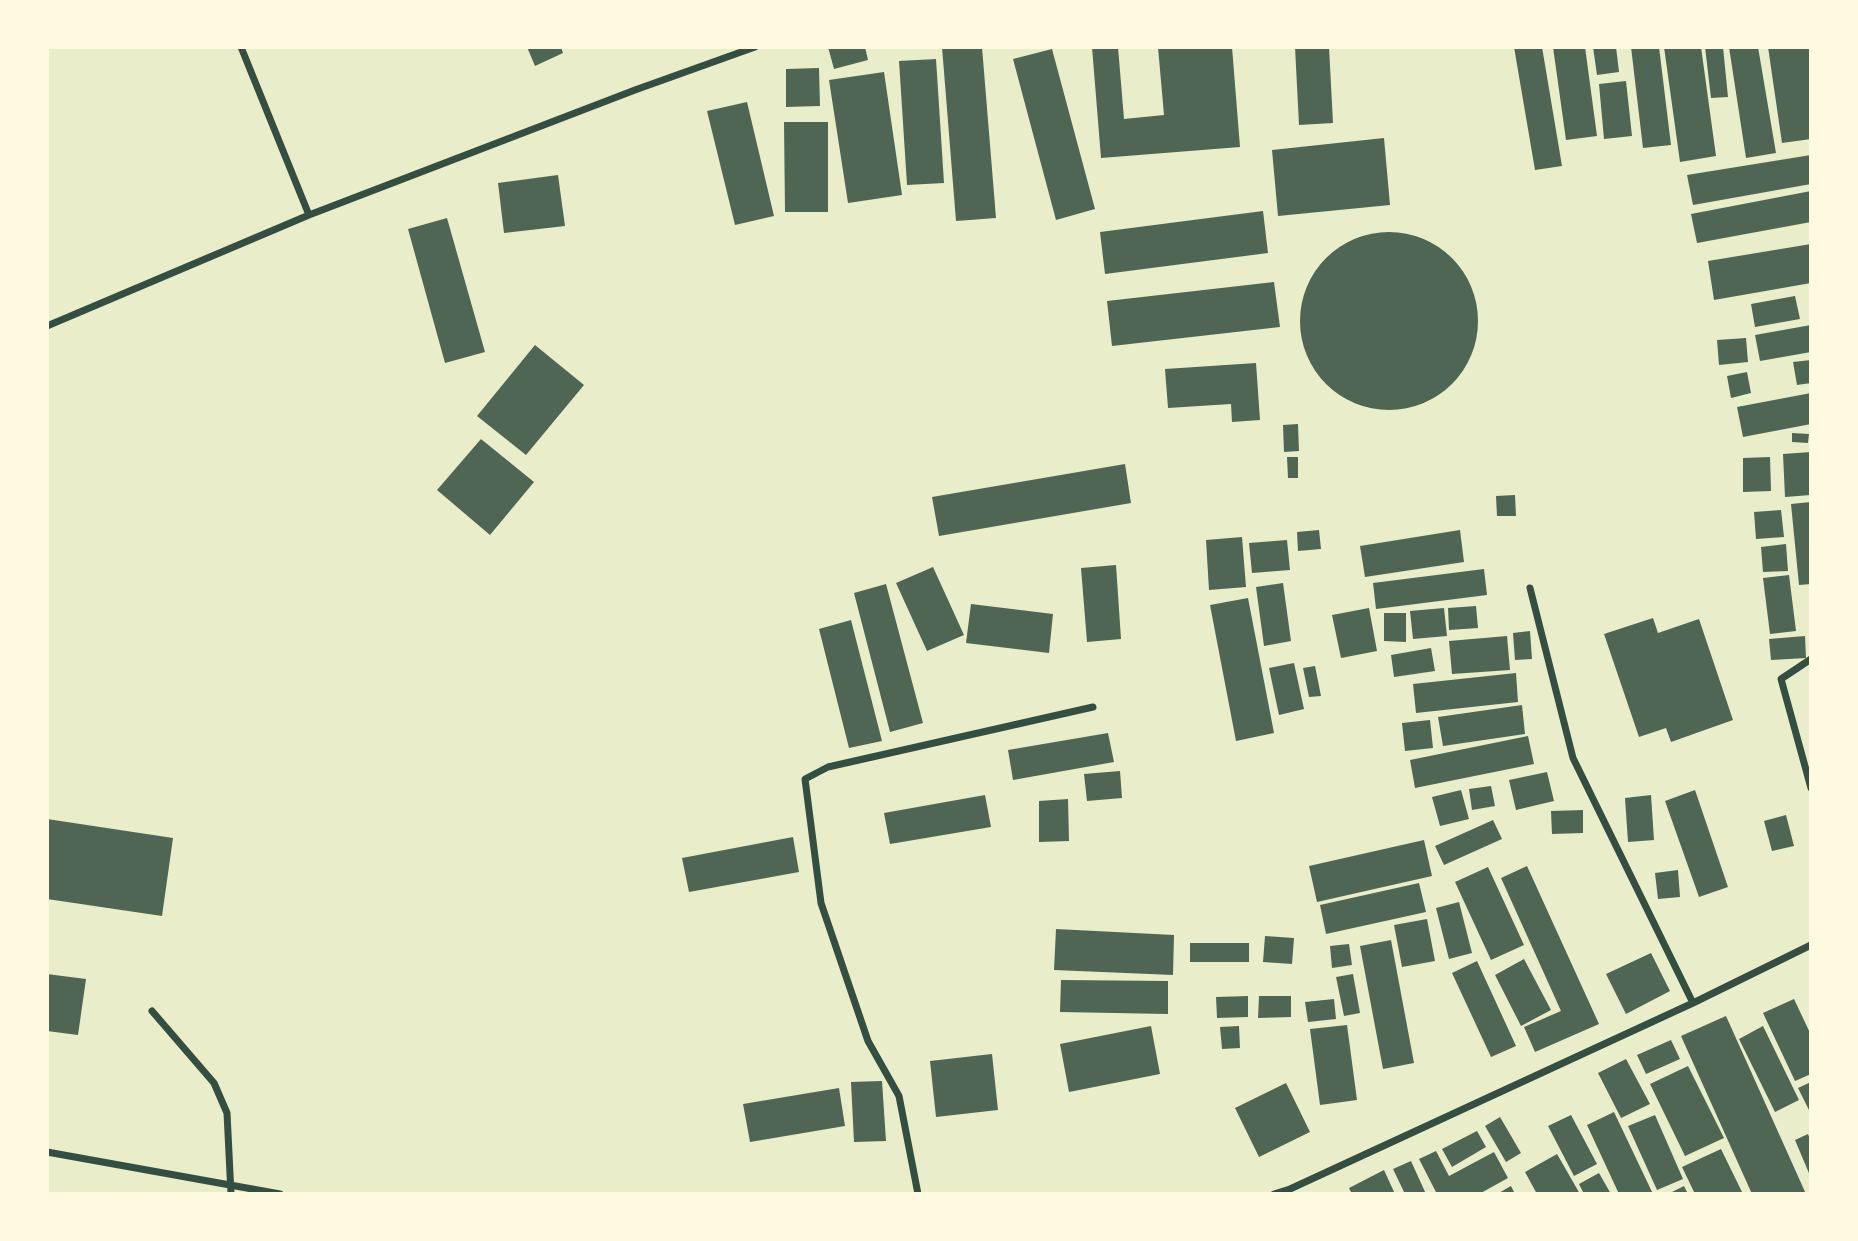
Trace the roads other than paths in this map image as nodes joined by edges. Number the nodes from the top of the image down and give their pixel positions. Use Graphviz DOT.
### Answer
graph roads {
  1 [pos="241,47"];
  2 [pos="755,47"];
  3 [pos="309,215"];
  4 [pos="47,327"];
  5 [pos="1530,588"];
  6 [pos="1811,659"];
  7 [pos="1093,707"];
  8 [pos="1811,788"];
  9 [pos="1811,945"];
  10 [pos="1693,1003"];
  11 [pos="152,1012"];
  12 [pos="47,1152"];
  13 [pos="231,1190"];
  14 [pos="280,1194"];
  15 [pos="918,1194"];
  16 [pos="1274,1194"];
  1 -- 3 [label="street"];
  2 -- 3 [label="street"];
  3 -- 4 [label="street"];
  5 -- 10 [label="street"];
  6 -- 8 [label="street"];
  7 -- 15 [label="street"];
  9 -- 10 [label="street"];
  10 -- 16 [label="street"];
  11 -- 13 [label="street"];
  12 -- 13 [label="street"];
  13 -- 14 [label="street"];
}
